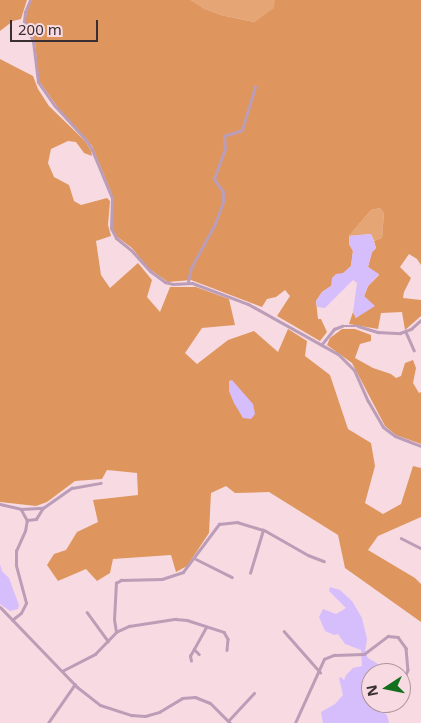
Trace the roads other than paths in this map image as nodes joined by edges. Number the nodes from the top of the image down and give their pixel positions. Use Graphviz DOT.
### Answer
graph roads {
  1 [pos="30,0"];
  2 [pos="255,88"];
  3 [pos="188,282"];
  4 [pos="421,320"];
  5 [pos="406,332"];
  6 [pos="322,344"];
  7 [pos="414,350"];
  8 [pos="421,446"];
  9 [pos="101,483"];
  10 [pos="0,504"];
  11 [pos="43,508"];
  12 [pos="21,509"];
  13 [pos="27,520"];
  14 [pos="263,530"];
  15 [pos="402,538"];
  16 [pos="421,548"];
  17 [pos="195,558"];
  18 [pos="324,561"];
  19 [pos="250,573"];
  20 [pos="232,577"];
  21 [pos="0,607"];
  22 [pos="87,612"];
  23 [pos="12,620"];
  24 [pos="206,627"];
  25 [pos="284,631"];
  26 [pos="116,632"];
  27 [pos="108,642"];
  28 [pos="194,649"];
  29 [pos="227,650"];
  30 [pos="199,654"];
  31 [pos="191,661"];
  32 [pos="408,663"];
  33 [pos="62,672"];
  34 [pos="320,672"];
  35 [pos="75,684"];
  36 [pos="254,693"];
  37 [pos="229,722"];
  38 [pos="48,723"];
  39 [pos="295,723"];
  1 -- 3 [label="street"];
  2 -- 3 [label="street"];
  3 -- 6 [label="street"];
  4 -- 5 [label="street"];
  5 -- 6 [label="street"];
  5 -- 7 [label="street"];
  6 -- 8 [label="street"];
  9 -- 11 [label="street"];
  10 -- 12 [label="street"];
  11 -- 12 [label="street"];
  11 -- 13 [label="street"];
  12 -- 13 [label="street"];
  13 -- 23 [label="street"];
  14 -- 17 [label="street"];
  14 -- 18 [label="street"];
  14 -- 19 [label="street"];
  15 -- 16 [label="street"];
  17 -- 20 [label="street"];
  17 -- 26 [label="street"];
  21 -- 23 [label="street"];
  22 -- 27 [label="street"];
  23 -- 33 [label="street"];
  24 -- 26 [label="street"];
  24 -- 28 [label="street"];
  24 -- 29 [label="street"];
  25 -- 34 [label="street"];
  26 -- 27 [label="street"];
  27 -- 33 [label="street"];
  28 -- 30 [label="street"];
  28 -- 31 [label="street"];
  32 -- 34 [label="street"];
  33 -- 35 [label="street"];
  34 -- 39 [label="street"];
  35 -- 37 [label="street"];
  35 -- 38 [label="street"];
  36 -- 37 [label="street"];
}
